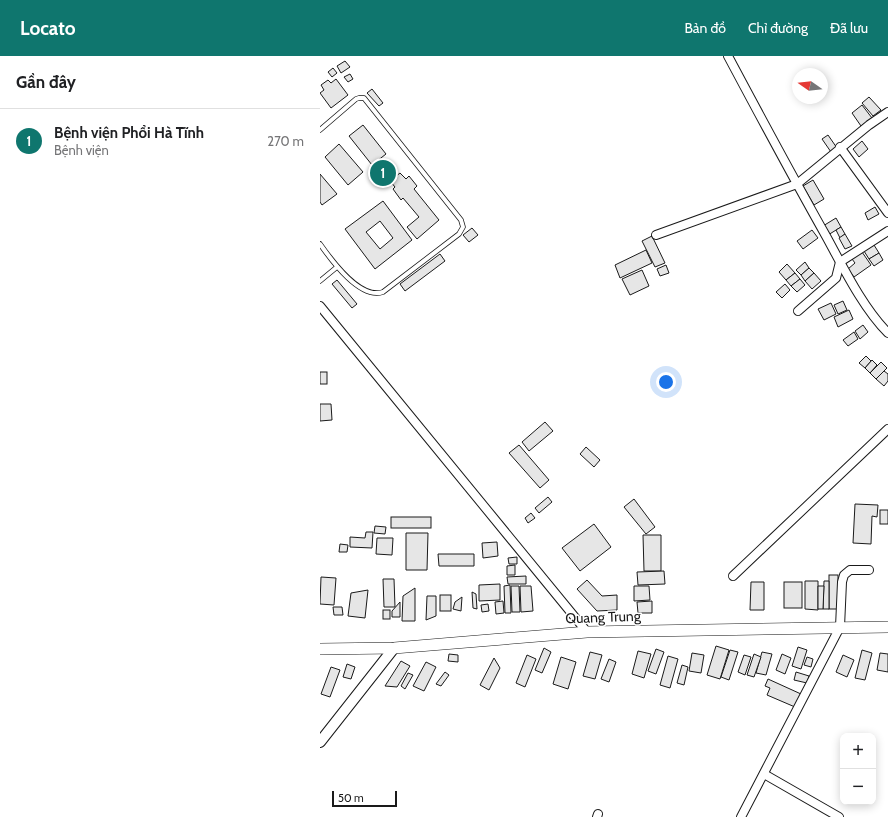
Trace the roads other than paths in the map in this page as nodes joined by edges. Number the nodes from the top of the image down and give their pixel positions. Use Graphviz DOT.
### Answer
graph roads {
  1 [pos="728,56"];
  2 [pos="888,112"];
  3 [pos="320,130"];
  4 [pos="840,147"];
  5 [pos="797,184"];
  6 [pos="888,213"];
  7 [pos="888,231"];
  8 [pos="656,236"];
  9 [pos="320,244"];
  10 [pos="840,262"];
  11 [pos="337,267"];
  12 [pos="320,282"];
  13 [pos="320,306"];
  14 [pos="798,311"];
  15 [pos="888,333"];
  16 [pos="888,429"];
  17 [pos="870,570"];
  18 [pos="733,576"];
  19 [pos="840,627"];
  20 [pos="888,627"];
  21 [pos="586,632"];
  22 [pos="394,648"];
  23 [pos="320,649"];
  24 [pos="322,736"];
  25 [pos="764,774"];
  26 [pos="741,817"];
  27 [pos="839,817"];
  1 -- 5 [label="street"];
  2 -- 4 [label="street"];
  3 -- 11 [label="lane"];
  4 -- 5 [label="street"];
  4 -- 6 [label="street"];
  5 -- 8 [label="street"];
  5 -- 10 [label="street"];
  7 -- 10 [label="street"];
  9 -- 11 [label="lane"];
  10 -- 14 [label="street"];
  10 -- 15 [label="street"];
  11 -- 12 [label="lane"];
  13 -- 21 [label="street"];
  16 -- 18 [label="street"];
  17 -- 19 [label="street"];
  19 -- 20 [label="main road, Quang Trung"];
  19 -- 21 [label="main road, Quang Trung"];
  19 -- 25 [label="street"];
  21 -- 22 [label="main road, Quang Trung"];
  22 -- 23 [label="main road, Quang Trung"];
  22 -- 24 [label="street"];
  25 -- 26 [label="street"];
  25 -- 27 [label="street"];
}
